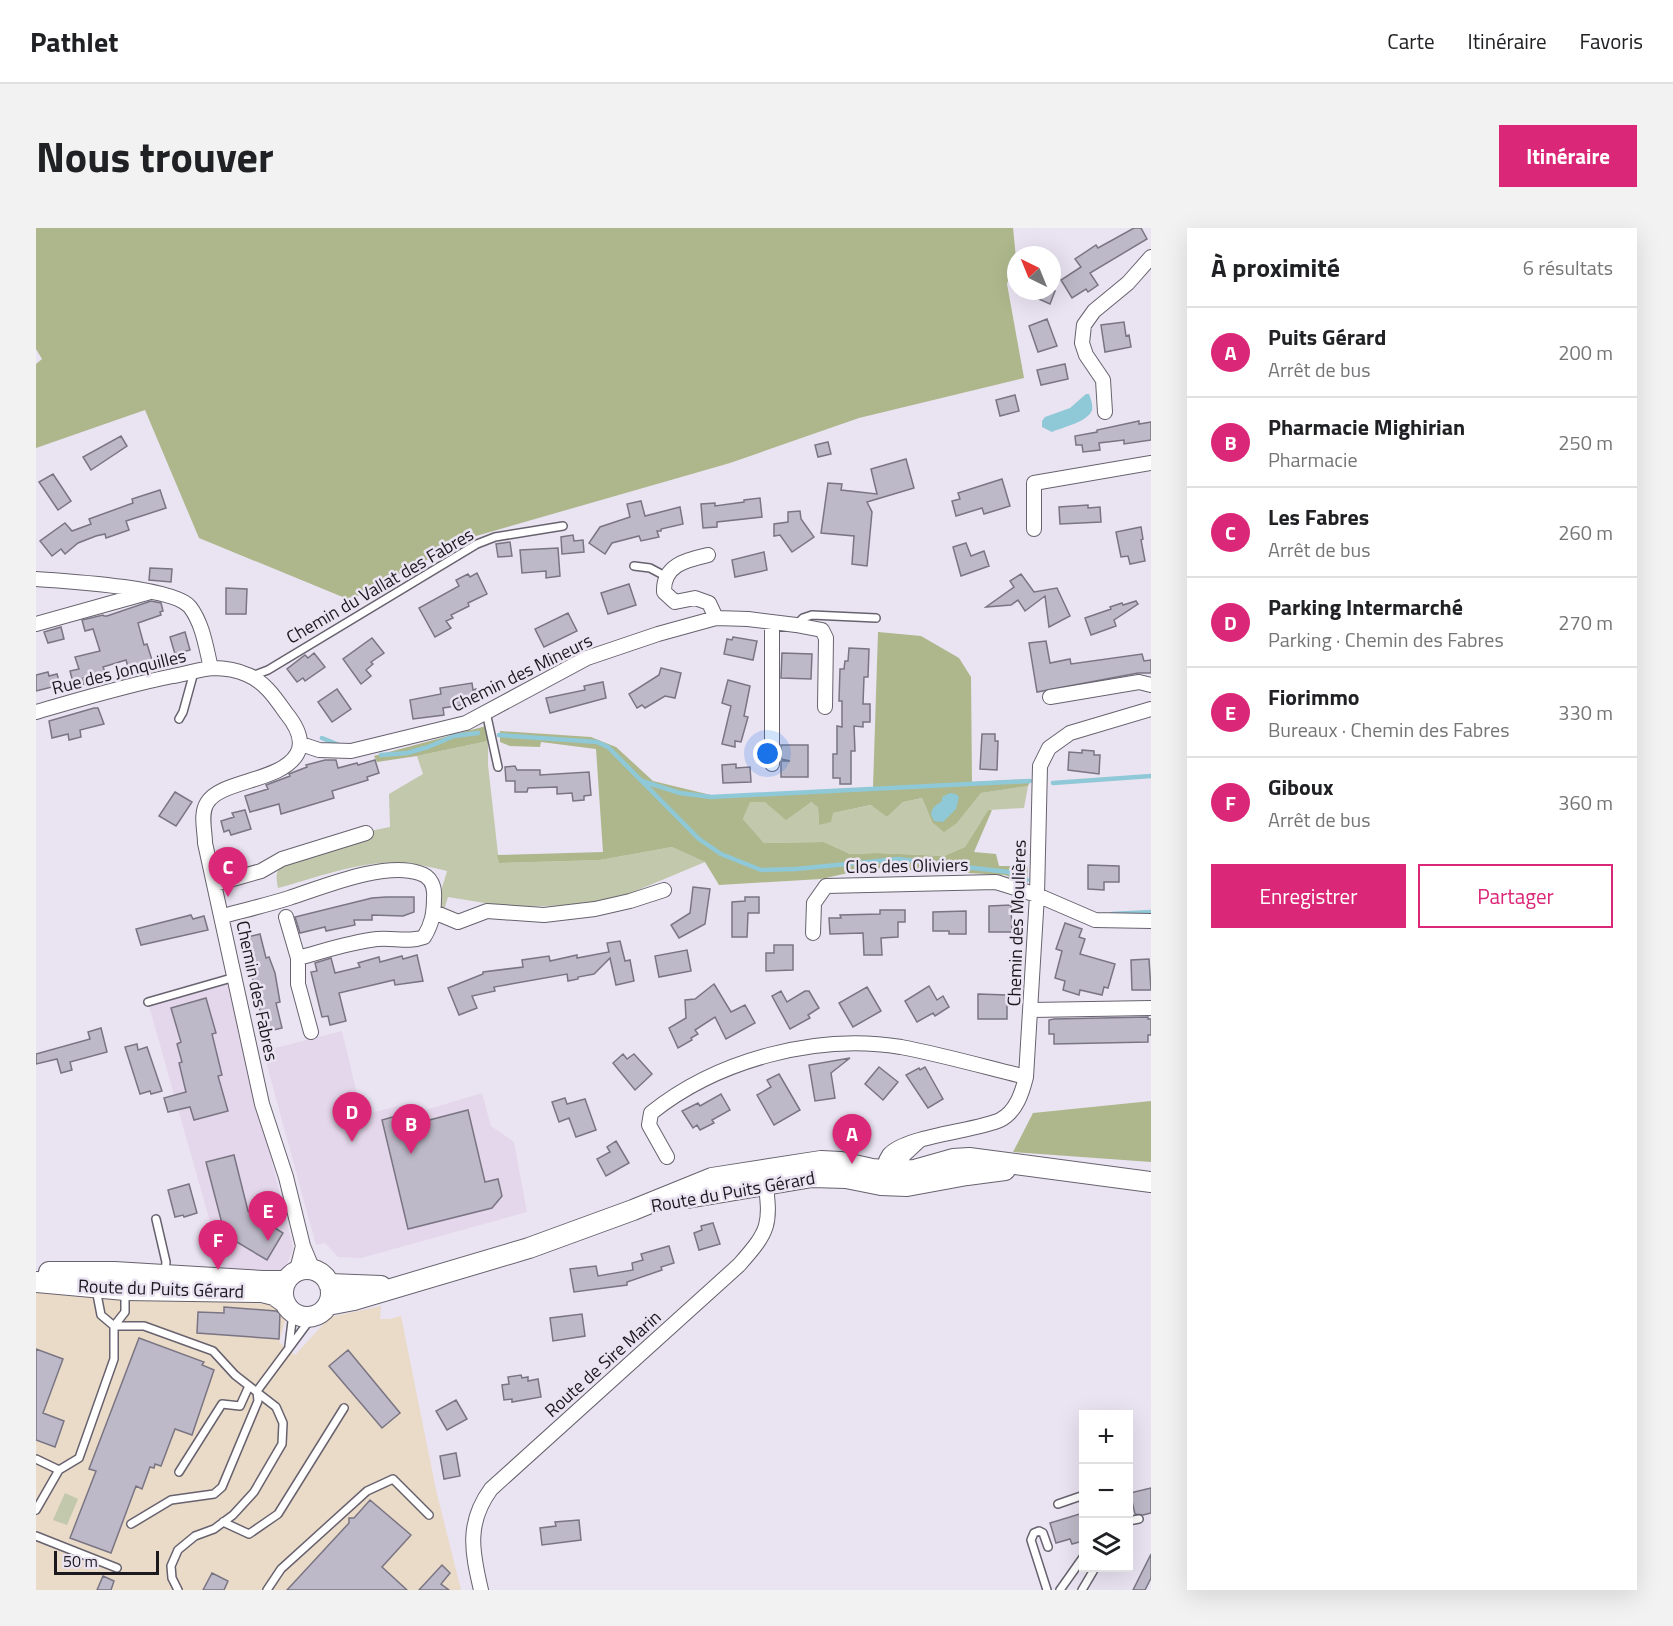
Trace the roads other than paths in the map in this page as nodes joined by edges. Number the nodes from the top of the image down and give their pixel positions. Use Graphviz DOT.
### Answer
graph roads {
  1 [pos="1151,257"];
  2 [pos="1105,412"];
  3 [pos="1151,463"];
  4 [pos="563,526"];
  5 [pos="1034,530"];
  6 [pos="708,555"];
  7 [pos="634,566"];
  8 [pos="667,577"];
  9 [pos="36,579"];
  10 [pos="148,592"];
  11 [pos="716,618"];
  12 [pos="876,618"];
  13 [pos="772,622"];
  14 [pos="36,624"];
  15 [pos="796,624"];
  16 [pos="211,668"];
  17 [pos="194,672"];
  18 [pos="252,676"];
  19 [pos="1151,685"];
  20 [pos="1050,697"];
  21 [pos="825,707"];
  22 [pos="1151,709"];
  23 [pos="36,712"];
  24 [pos="486,712"];
  25 [pos="179,720"];
  26 [pos="301,744"];
  27 [pos="772,764"];
  28 [pos="498,767"];
  29 [pos="366,833"];
  30 [pos="215,884"];
  31 [pos="663,890"];
  32 [pos="1037,895"];
  33 [pos="434,912"];
  34 [pos="223,916"];
  35 [pos="286,917"];
  36 [pos="1151,921"];
  37 [pos="813,933"];
  38 [pos="298,958"];
  39 [pos="235,977"];
  40 [pos="148,1002"];
  41 [pos="1151,1008"];
  42 [pos="1031,1010"];
  43 [pos="311,1032"];
  44 [pos="1026,1077"];
  45 [pos="667,1156"];
  46 [pos="765,1176"];
  47 [pos="888,1176"];
  48 [pos="1151,1182"];
  49 [pos="156,1219"];
  50 [pos="36,1272"];
  51 [pos="299,1274"];
  52 [pos="36,1282"];
  53 [pos="169,1283"];
  54 [pos="329,1284"];
  55 [pos="399,1286"];
  56 [pos="96,1288"];
  57 [pos="125,1290"];
  58 [pos="328,1305"];
  59 [pos="296,1310"];
  60 [pos="114,1326"];
  61 [pos="288,1348"];
  62 [pos="249,1386"];
  63 [pos="257,1391"];
  64 [pos="344,1408"];
  65 [pos="36,1459"];
  66 [pos="59,1470"];
  67 [pos="179,1472"];
  68 [pos="1079,1496"];
  69 [pos="1058,1503"];
  70 [pos="36,1510"];
  71 [pos="429,1515"];
  72 [pos="1139,1519"];
  73 [pos="1133,1520"];
  74 [pos="223,1522"];
  75 [pos="131,1524"];
  76 [pos="36,1536"];
  77 [pos="1048,1547"];
  78 [pos="1079,1562"];
  79 [pos="117,1568"];
  80 [pos="1093,1572"];
  81 [pos="178,1590"];
  82 [pos="267,1590"];
  83 [pos="481,1590"];
  84 [pos="1047,1590"];
  85 [pos="1060,1590"];
  86 [pos="1082,1590"];
  1 -- 2 [label="street"];
  3 -- 5 [label="street"];
  4 -- 18 [label="lane, Chemin du Vallat des Fabres"];
  6 -- 8 [label="street"];
  7 -- 8 [label="lane"];
  8 -- 11 [label="street"];
  9 -- 10 [label="street"];
  10 -- 14 [label="street"];
  10 -- 16 [label="street"];
  11 -- 13 [label="street, Chemin des Mineurs"];
  11 -- 24 [label="street, Chemin des Mineurs"];
  12 -- 15 [label="lane"];
  13 -- 15 [label="street, Chemin des Mineurs"];
  13 -- 27 [label="street"];
  15 -- 21 [label="street, Chemin des Mineurs"];
  16 -- 17 [label="street, Rue des Jonquilles"];
  16 -- 18 [label="street"];
  17 -- 23 [label="street, Rue des Jonquilles"];
  17 -- 25 [label="lane"];
  18 -- 26 [label="street"];
  19 -- 20 [label="street"];
  22 -- 32 [label="street, Chemin des Moulières"];
  24 -- 26 [label="street, Chemin des Mineurs"];
  24 -- 28 [label="lane"];
  26 -- 30 [label="street, Chemin des Fabres"];
  29 -- 30 [label="street"];
  30 -- 34 [label="street, Chemin des Fabres"];
  31 -- 33 [label="street"];
  32 -- 36 [label="street"];
  32 -- 37 [label="street, Clos des Oliviers"];
  32 -- 42 [label="street, Chemin des Moulières"];
  33 -- 34 [label="street"];
  33 -- 38 [label="street"];
  34 -- 39 [label="street, Chemin des Fabres"];
  35 -- 38 [label="street"];
  38 -- 43 [label="street"];
  39 -- 40 [label="lane"];
  39 -- 51 [label="street, Chemin des Fabres"];
  41 -- 42 [label="street"];
  42 -- 44 [label="street, Chemin des Moulières"];
  44 -- 45 [label="street"];
  44 -- 47 [label="street, Chemin des Moulières"];
  46 -- 47 [label="main road, Route du Puits Gérard"];
  46 -- 55 [label="main road, Route du Puits Gérard"];
  46 -- 83 [label="street, Route de Sire Marin"];
  47 -- 48 [label="main road, Route du Puits Gérard"];
  49 -- 53 [label="lane"];
  50 -- 53 [label="main road, Route du Puits Gérard"];
  51 -- 53 [label="main road, Route du Puits Gérard"];
  51 -- 54 [label="main road"];
  51 -- 59 [label="main road"];
  52 -- 56 [label="main road, Route du Puits Gérard"];
  53 -- 57 [label="main road, Route du Puits Gérard"];
  53 -- 59 [label="main road, Route du Puits Gérard"];
  54 -- 55 [label="main road, Route du Puits Gérard"];
  54 -- 58 [label="main road"];
  55 -- 58 [label="main road, Route du Puits Gérard"];
  56 -- 57 [label="main road, Route du Puits Gérard"];
  56 -- 60 [label="lane"];
  57 -- 60 [label="lane"];
  58 -- 59 [label="main road"];
  59 -- 61 [label="lane"];
  59 -- 61 [label="lane"];
  60 -- 62 [label="lane"];
  60 -- 66 [label="lane"];
  61 -- 63 [label="lane"];
  62 -- 63 [label="lane"];
  62 -- 67 [label="lane"];
  63 -- 74 [label="lane"];
  63 -- 75 [label="lane"];
  64 -- 74 [label="lane"];
  65 -- 66 [label="lane"];
  66 -- 70 [label="lane"];
  68 -- 69 [label="lane"];
  71 -- 82 [label="lane"];
  72 -- 73 [label="lane"];
  74 -- 81 [label="lane"];
  76 -- 79 [label="lane"];
  77 -- 84 [label="lane"];
  78 -- 85 [label="lane"];
  80 -- 86 [label="lane"];
}
